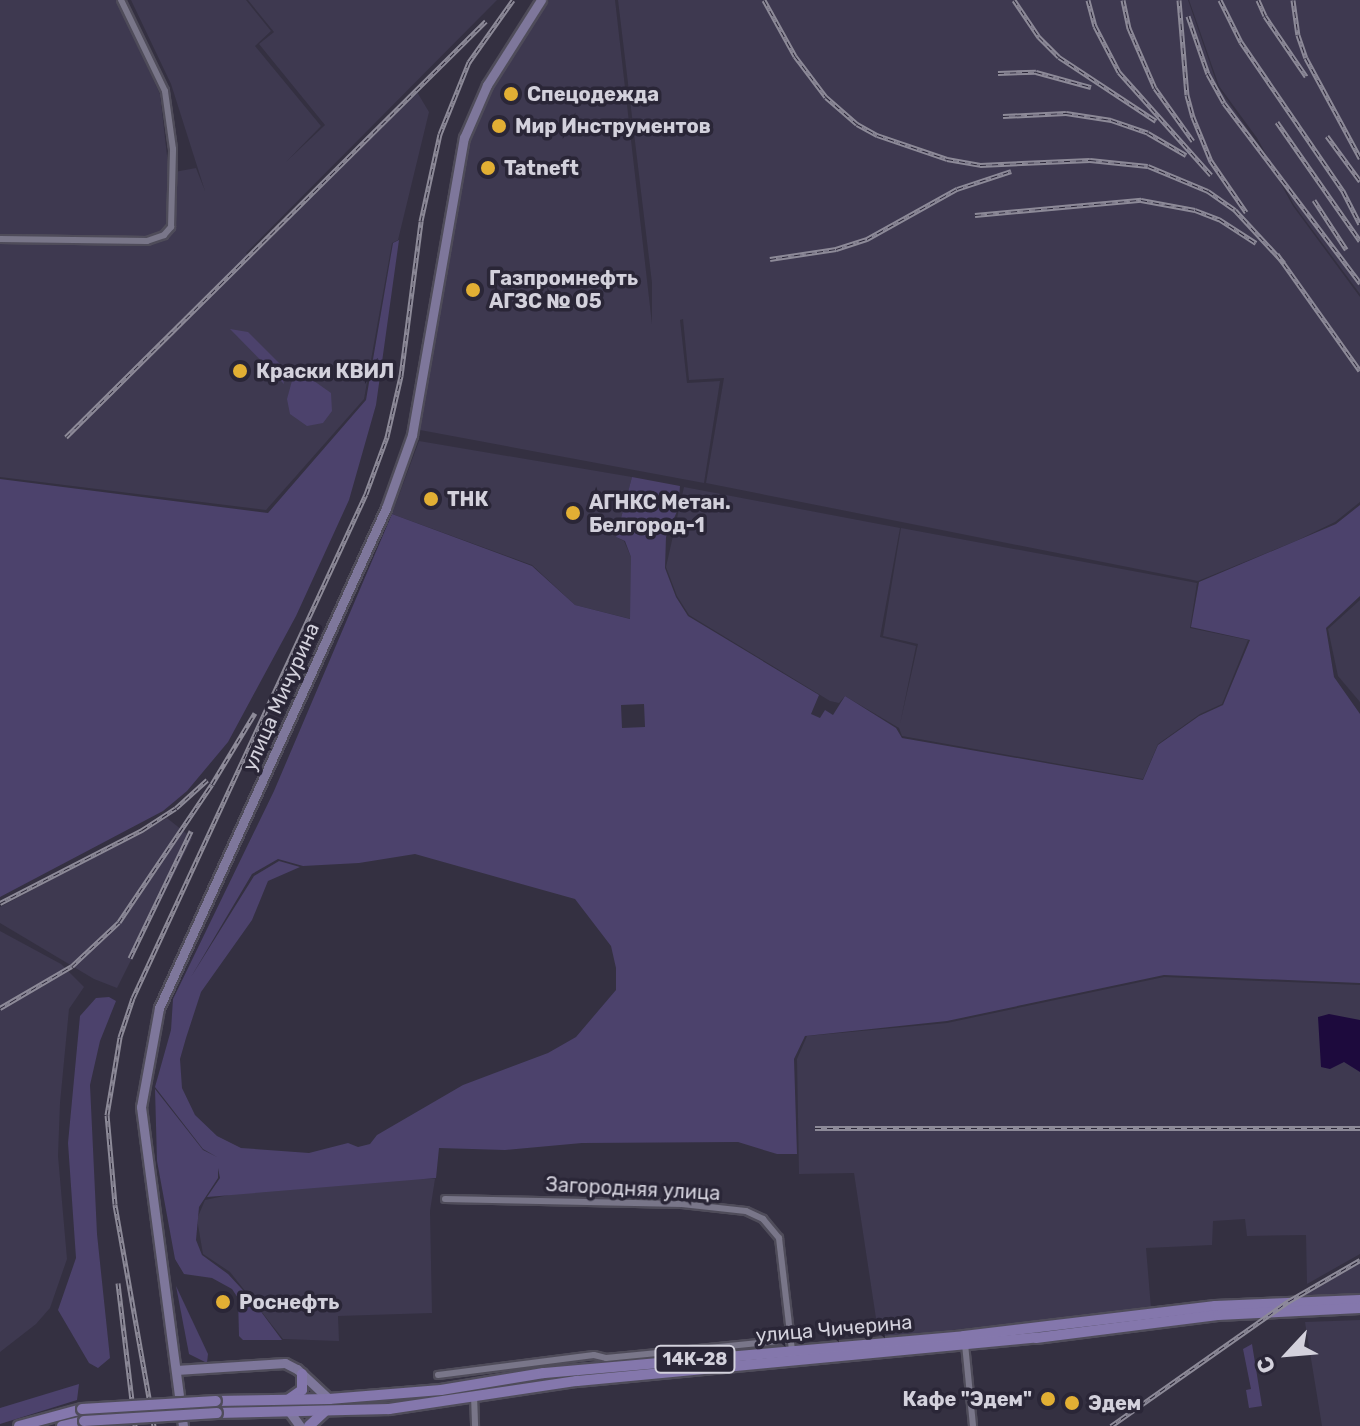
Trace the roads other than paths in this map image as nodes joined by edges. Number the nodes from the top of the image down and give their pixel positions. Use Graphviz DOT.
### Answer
graph roads {
  1 [pos="121,0"];
  2 [pos="540,0"];
  3 [pos="0,239"];
  4 [pos="445,1199"];
  5 [pos="1360,1300"];
  6 [pos="1360,1308"];
  7 [pos="964,1340"];
  8 [pos="792,1351"];
  9 [pos="176,1370"];
  10 [pos="302,1374"];
  11 [pos="438,1375"];
  12 [pos="474,1395"];
  13 [pos="328,1405"];
  14 [pos="288,1406"];
  15 [pos="83,1415"];
  16 [pos="183,1425"];
  17 [pos="19,1426"];
  18 [pos="62,1426"];
  19 [pos="300,1426"];
  20 [pos="309,1426"];
  21 [pos="475,1426"];
  22 [pos="973,1426"];
  1 -- 3 [label="street"];
  2 -- 9 [label="main road, улица Мичурина"];
  4 -- 8 [label="street, Загородняя улица"];
  5 -- 7 [label="main road, улица Чичерина / 14К-28"];
  6 -- 7 [label="main road, улица Чичерина / 14К-28"];
  7 -- 8 [label="main road, улица Чичерина / 14К-28"];
  7 -- 22 [label="street"];
  8 -- 11 [label="street"];
  8 -- 12 [label="main road, улица Чичерина / 14К-28"];
  8 -- 13 [label="main road, улица Чичерина / 14К-28"];
  9 -- 10 [label="main road"];
  9 -- 16 [label="main road, улица Мичурина"];
  10 -- 13 [label="main road"];
  10 -- 14 [label="main road"];
  12 -- 13 [label="main road, улица Чичерина / 14К-28"];
  12 -- 21 [label="street"];
  13 -- 14 [label="main road, улица Чичерина / 14К-28"];
  13 -- 20 [label="main road"];
  14 -- 15 [label="main road, улица Чичерина / 14К-28, bridge"];
  14 -- 19 [label="main road"];
  15 -- 17 [label="main road, 14К-28"];
  15 -- 18 [label="main road, 14К-28"];
}
